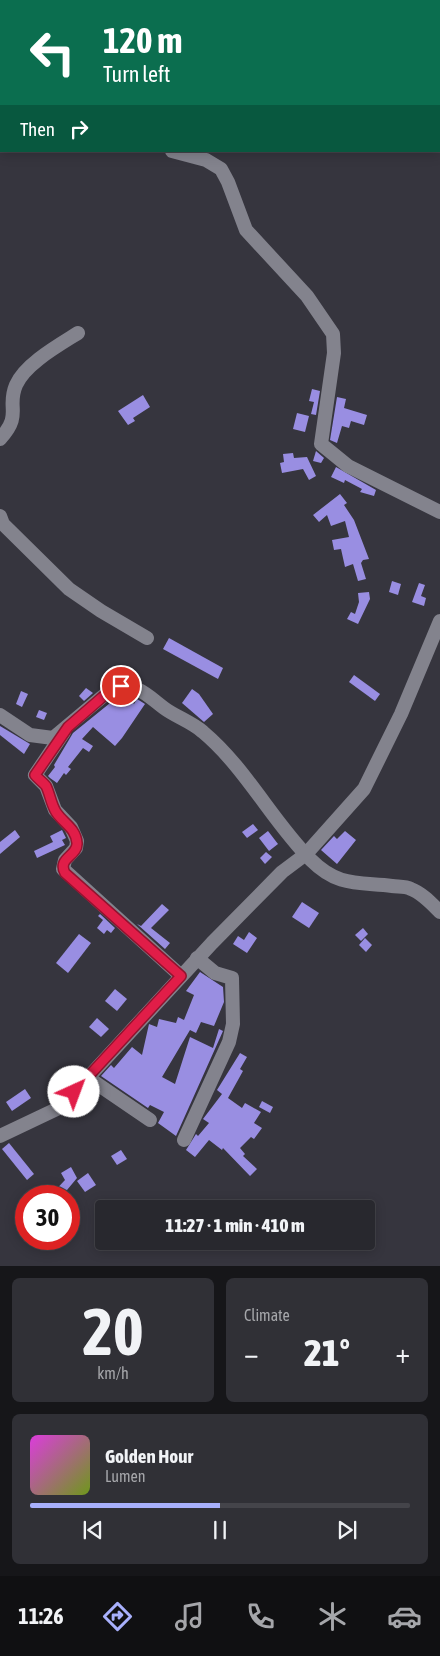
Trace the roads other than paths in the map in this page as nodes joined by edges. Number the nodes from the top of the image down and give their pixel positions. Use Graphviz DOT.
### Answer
graph roads {
  1 [pos="176,152"];
  2 [pos="78,333"];
  3 [pos="0,439"];
  4 [pos="440,512"];
  5 [pos="0,516"];
  6 [pos="440,621"];
  7 [pos="147,638"];
  8 [pos="0,715"];
  9 [pos="68,727"];
  10 [pos="306,854"];
  11 [pos="440,912"];
  12 [pos="197,958"];
  13 [pos="181,976"];
  14 [pos="87,1078"];
  15 [pos="150,1120"];
  16 [pos="0,1136"];
  17 [pos="184,1140"];
  1 -- 4 [label="street"];
  2 -- 3 [label="street"];
  5 -- 7 [label="street"];
  6 -- 10 [label="street"];
  8 -- 9 [label="street"];
  9 -- 10 [label="street"];
  9 -- 13 [label="street"];
  10 -- 11 [label="street"];
  10 -- 12 [label="street"];
  12 -- 13 [label="street"];
  12 -- 17 [label="street"];
  13 -- 14 [label="street"];
  14 -- 15 [label="street"];
  14 -- 16 [label="street"];
}
